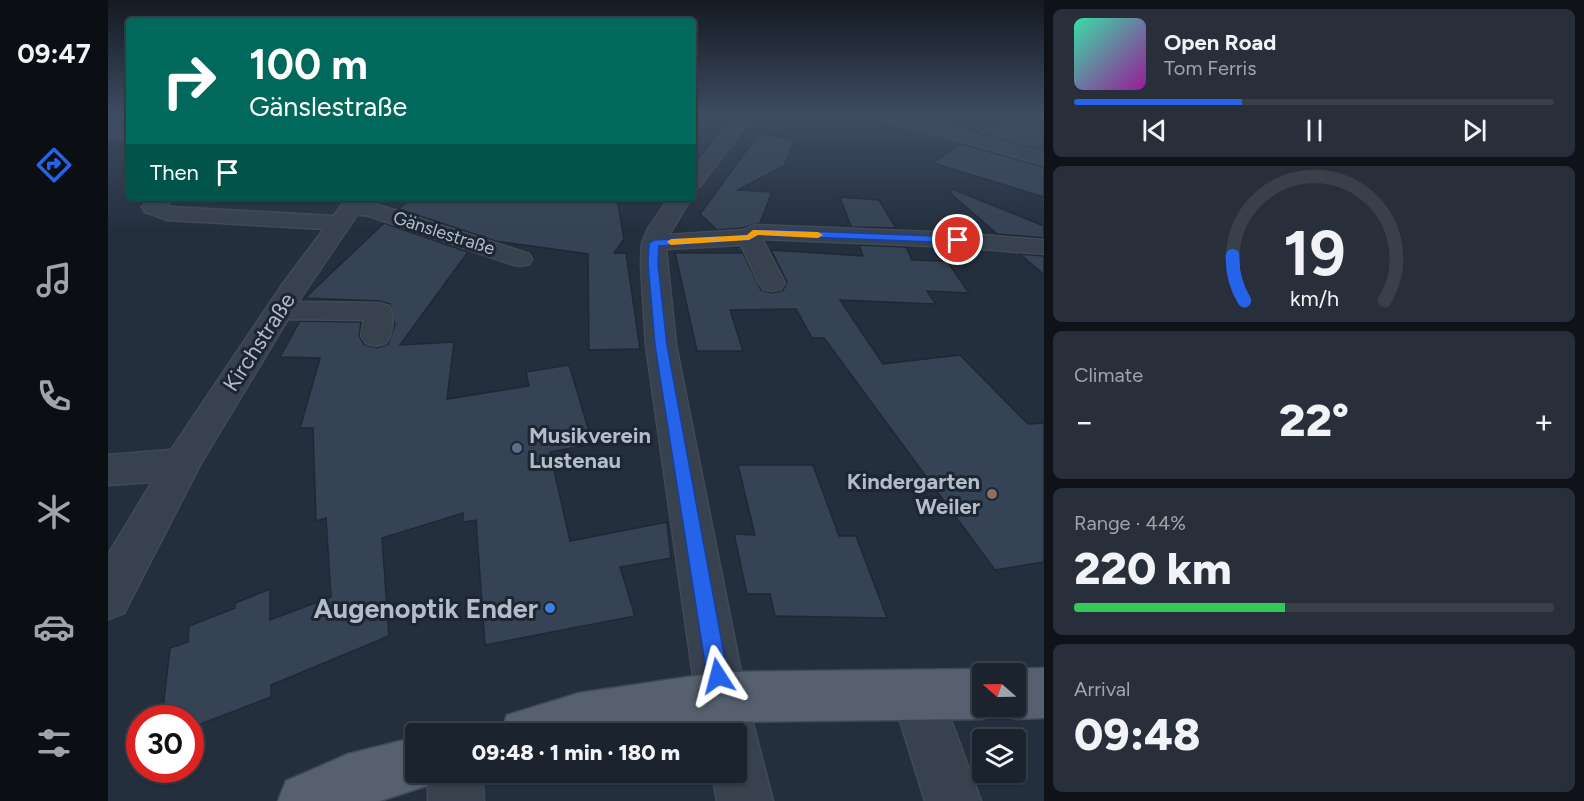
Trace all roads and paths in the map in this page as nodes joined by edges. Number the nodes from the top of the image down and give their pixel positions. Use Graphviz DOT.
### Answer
graph roads {
  1 [pos="714,155"];
  2 [pos="696,178"];
  3 [pos="159,201"];
  4 [pos="678,201"];
  5 [pos="354,209"];
  6 [pos="900,225"];
  7 [pos="749,237"];
  8 [pos="958,240"];
  9 [pos="654,243"];
  10 [pos="1044,247"];
  11 [pos="520,259"];
  12 [pos="772,283"];
  13 [pos="279,310"];
  14 [pos="376,336"];
  15 [pos="182,464"];
  16 [pos="108,470"];
  17 [pos="108,597"];
  18 [pos="1044,693"];
  19 [pos="972,694"];
  20 [pos="1026,694"];
  21 [pos="916,695"];
  22 [pos="726,716"];
  23 [pos="565,723"];
  24 [pos="405,767"];
  25 [pos="455,783"];
  26 [pos="741,783"];
  27 [pos="306,801"];
  28 [pos="456,801"];
  29 [pos="745,801"];
  30 [pos="953,801"];
  1 -- 2 [label="street"];
  3 -- 5 [label="street"];
  4 -- 9 [label="street"];
  5 -- 11 [label="street, Gänslestraße"];
  5 -- 13 [label="street, Kirchstraße"];
  6 -- 8 [label="street"];
  7 -- 8 [label="street"];
  7 -- 9 [label="street"];
  7 -- 12 [label="street"];
  8 -- 10 [label="street"];
  9 -- 22 [label="street"];
  13 -- 14 [label="street"];
  13 -- 15 [label="street, Kirchstraße"];
  15 -- 16 [label="street"];
  15 -- 17 [label="street, Kirchstraße"];
  18 -- 20 [label="main road"];
  19 -- 21 [label="main road"];
  21 -- 22 [label="main road"];
  21 -- 30 [label="street"];
  22 -- 23 [label="main road"];
  24 -- 27 [label="main road"];
  25 -- 28 [label="street"];
  26 -- 29 [label="street"];
}
